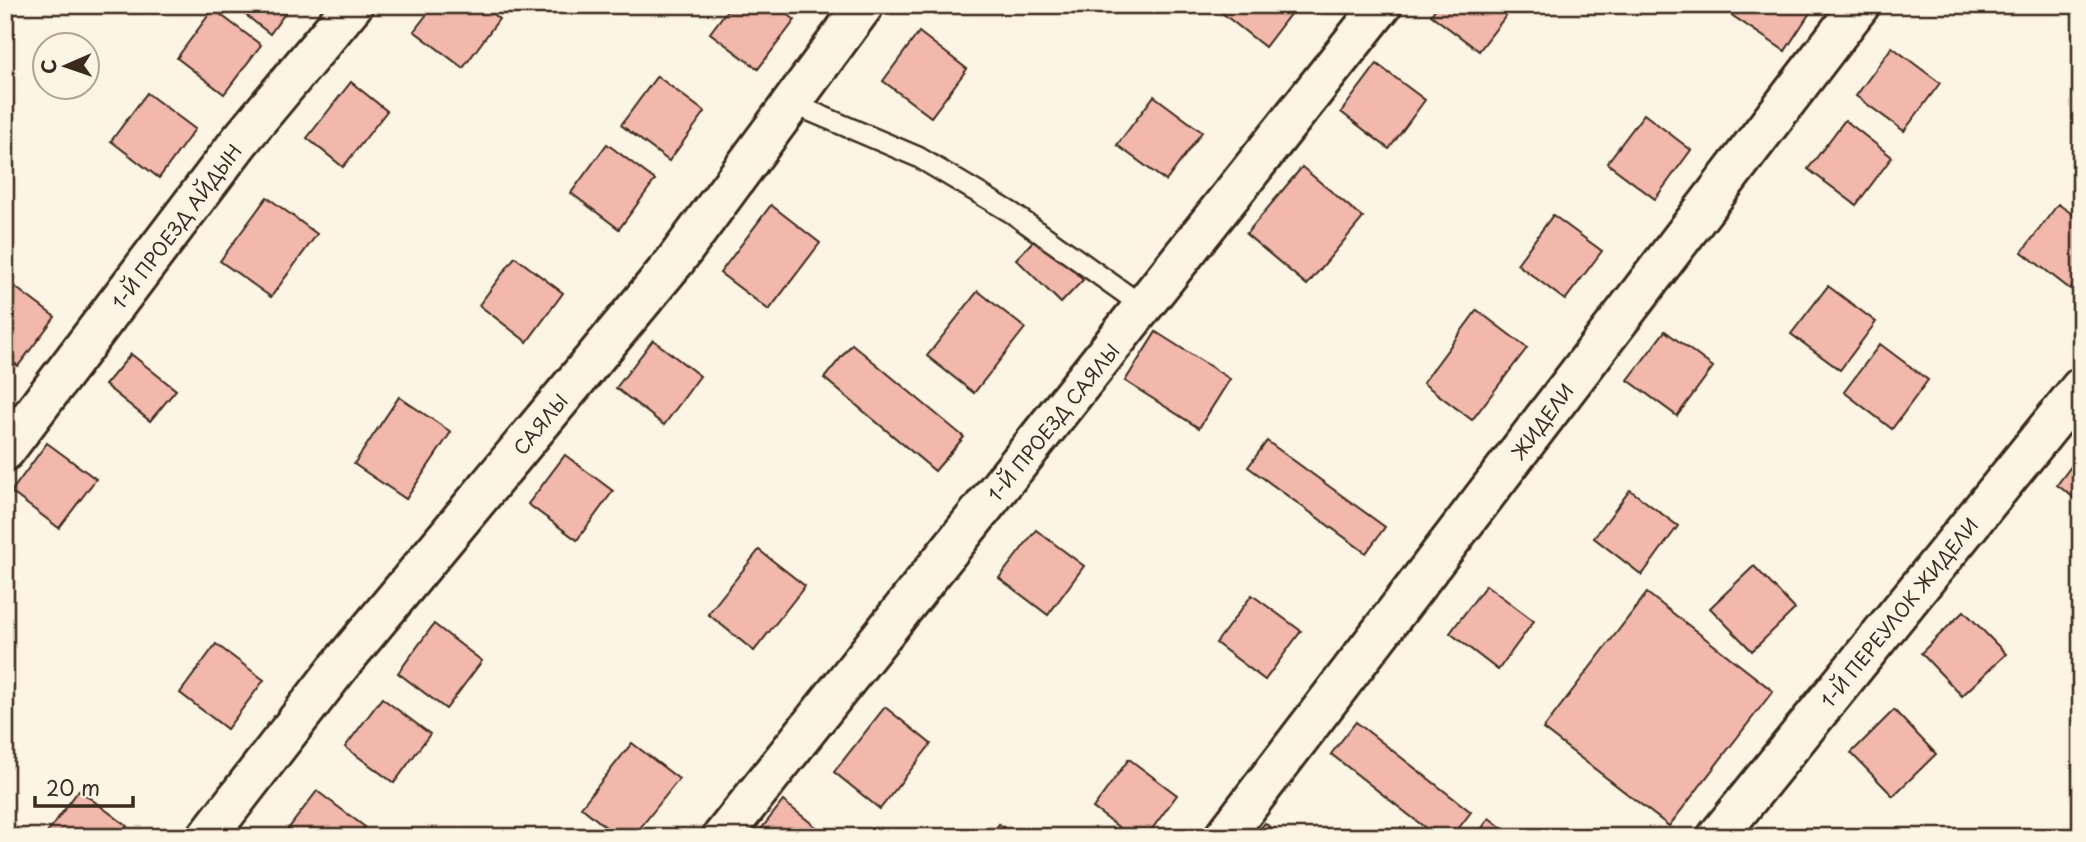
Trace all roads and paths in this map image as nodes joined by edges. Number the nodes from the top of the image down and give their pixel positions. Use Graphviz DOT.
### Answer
graph roads {
  1 [pos="353,5"];
  2 [pos="864,5"];
  3 [pos="1382,5"];
  4 [pos="1860,5"];
  5 [pos="791,103"];
  6 [pos="1144,306"];
  7 [pos="2081,387"];
  8 [pos="5,451"];
  9 [pos="207,837"];
  10 [pos="722,837"];
  11 [pos="1224,837"];
  12 [pos="1717,837"];
  1 -- 8 [label="street, 1-Й ПРОЕЗД АЙДЫН"];
  2 -- 5 [label="street, САЯЛЫ"];
  3 -- 6 [label="street, 1-Й ПРОЕЗД САЯЛЫ"];
  4 -- 11 [label="street, ЖИДЕЛИ"];
  5 -- 6 [label="lane"];
  5 -- 9 [label="street, САЯЛЫ"];
  6 -- 10 [label="street, 1-Й ПРОЕЗД САЯЛЫ"];
  7 -- 12 [label="street, 1-Й ПЕРЕУЛОК ЖИДЕЛИ"];
}
